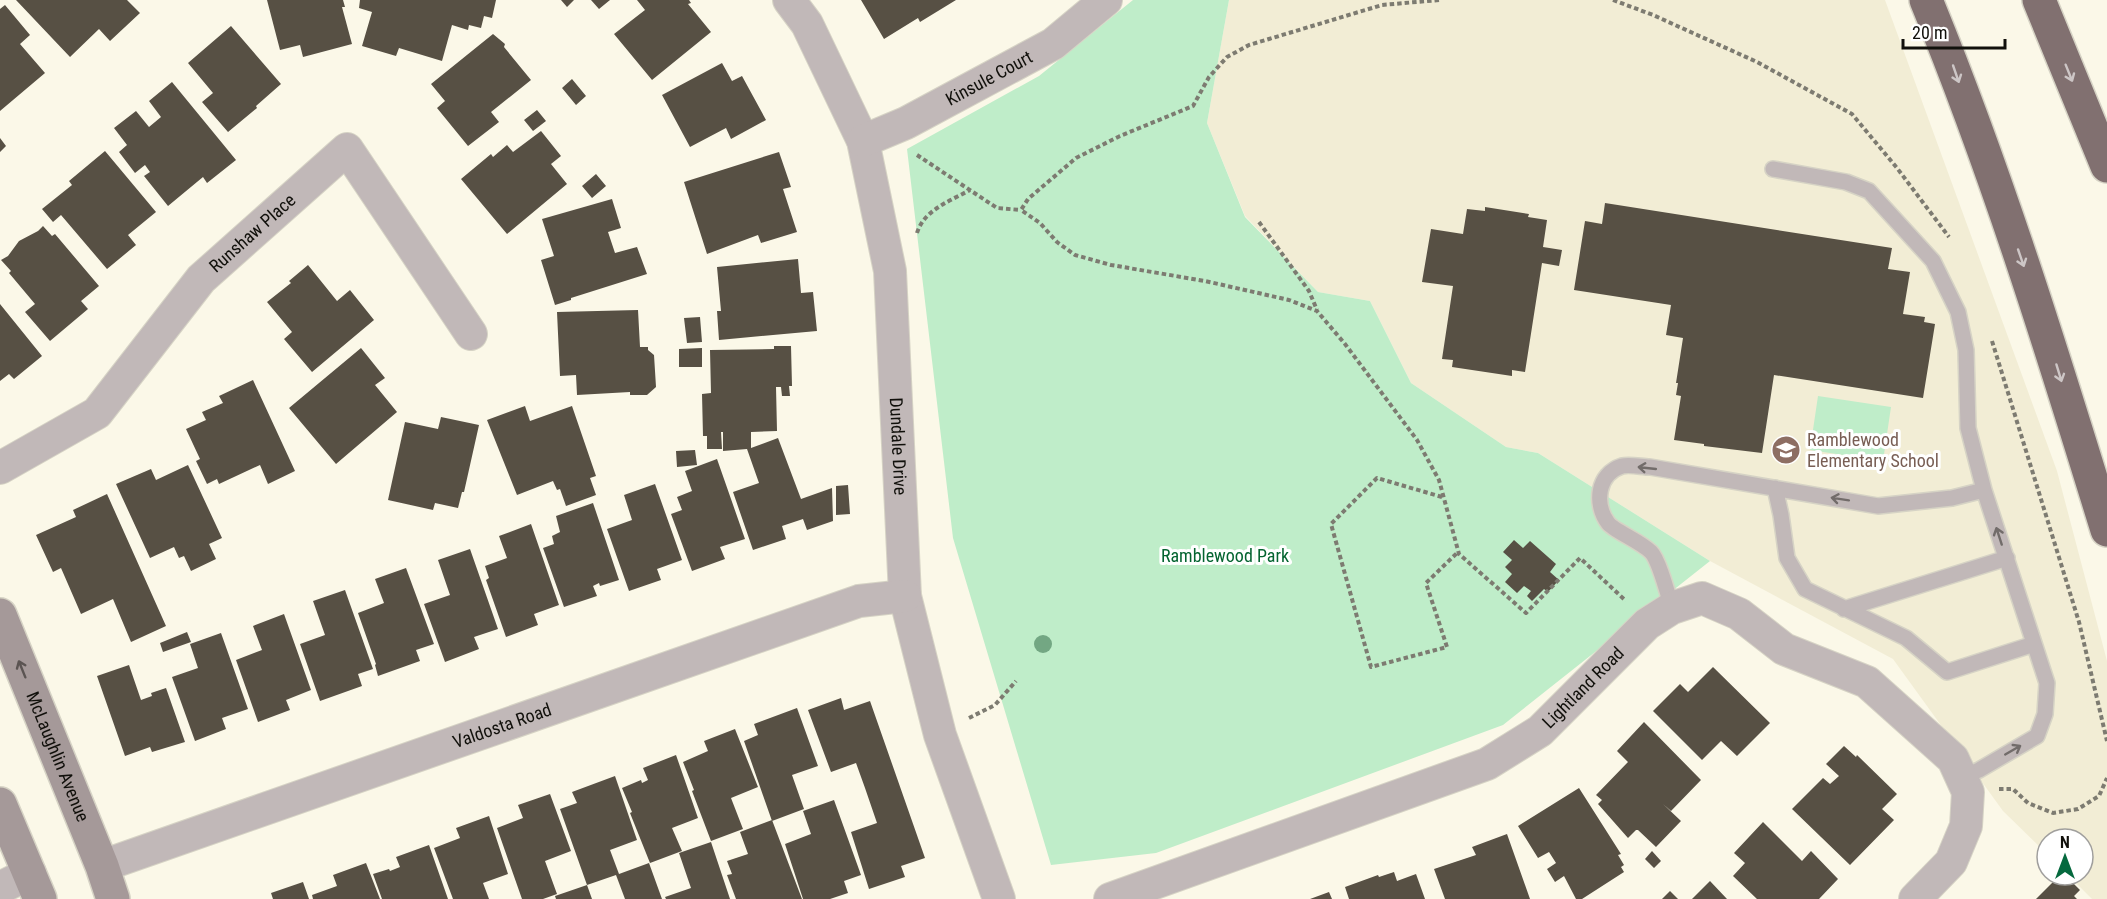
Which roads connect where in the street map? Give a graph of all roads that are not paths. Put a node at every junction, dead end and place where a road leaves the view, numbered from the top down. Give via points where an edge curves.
1 (789, 0) edge
2 (1106, 0) edge
3 (1926, 0) edge
4 (2039, 0) edge
5 (863, 141) junction
6 (2107, 166) edge
7 (1773, 169) dead end
8 (471, 334) dead end
9 (0, 468) edge
10 (1775, 488) junction
11 (1984, 490) junction
12 (2107, 530) edge
13 (2007, 558) junction
14 (905, 596) junction
15 (1672, 608) junction
16 (1844, 609) junction
17 (0, 615) edge
18 (2034, 644) junction
19 (1961, 777) junction
20 (0, 804) edge
21 (102, 866) junction
22 (35, 886) edge
23 (0, 888) edge
24 (113, 899) edge
25 (999, 899) edge
26 (1110, 899) edge
27 (1915, 899) edge

1 - 5 street, Dundale Drive via 807,24
2 - 5 street, Kinsule Court via 1053,44 906,123
3 -> 12 highway via 1953,64 2042,317
4 -> 6 highway
5 - 14 street, Dundale Drive via 890,271
7 - 11 lane via 1846,182 1869,191 1933,261 1958,312 1966,350 1968,428
8 - 9 street, Runshaw Place via 347,149 201,279 97,413
11 -> 10 lane via 1952,498 1878,506
10 -> 15 lane via 1650,467 1623,466 1606,475 1600,490 1600,508 1609,525 1652,553
10 - 16 lane via 1787,558 1796,574 1805,589
13 -> 11 lane
13 - 16 lane
13 - 18 lane
14 - 21 street, Valdosta Road via 859,601
14 - 25 street, Dundale Drive via 940,735
15 - 19 street, Lightland Road via 1702,598 1739,614 1784,650 1867,682 1953,759
15 - 26 street, Lightland Road via 1647,624 1540,731 1488,764
16 - 18 lane via 1906,638 1947,672
21 -> 17 main road, McLaughlin Avenue
19 -> 18 lane via 2037,736 2045,714 2047,683
19 - 27 street, Lightland Road via 1968,792 1966,826 1951,862
20 - 22 main road
21 - 24 main road, McLaughlin Avenue
22 - 23 street

